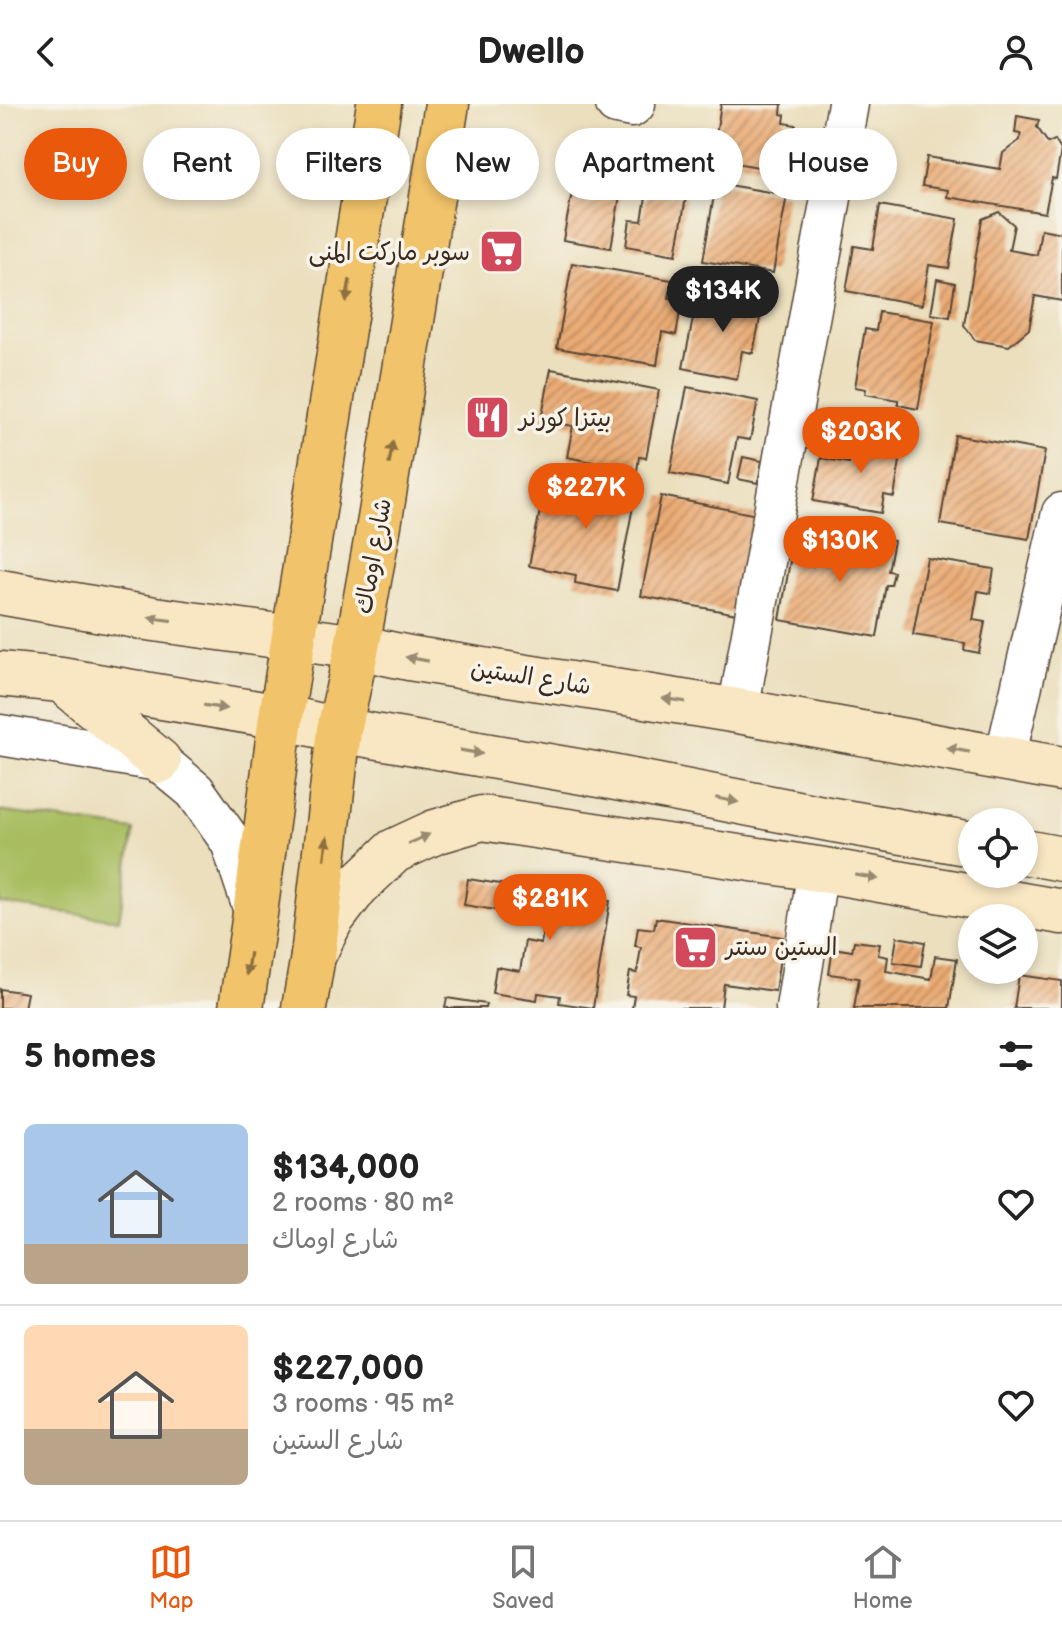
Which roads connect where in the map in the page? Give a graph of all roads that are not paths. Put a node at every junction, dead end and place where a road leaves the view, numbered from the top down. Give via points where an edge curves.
1 (379, 104) edge
2 (447, 104) edge
3 (616, 104) edge
4 (635, 104) edge
5 (848, 104) edge
6 (313, 509) junction
7 (1062, 513) edge
8 (380, 519) junction
9 (0, 592) edge
10 (293, 637) junction
11 (357, 647) junction
12 (0, 674) edge
13 (61, 680) junction
14 (738, 711) junction
15 (281, 717) junction
16 (339, 730) junction
17 (0, 735) edge
18 (1005, 758) junction
19 (159, 761) junction
20 (1062, 769) edge
21 (606, 776) junction
22 (482, 818) junction
23 (958, 842) edge
24 (1038, 855) edge
25 (1062, 859) edge
26 (818, 869) junction
27 (1062, 912) edge
28 (255, 914) junction
29 (313, 956) junction
30 (241, 1008) edge
31 (304, 1008) edge
32 (796, 1008) edge

1 -> 6 main road
8 -> 2 main road, شارع اوماك
3 - 4 street
5 - 14 street
6 - 8 main road
6 - 10 main road
7 - 18 street
8 - 11 main road, شارع اوماك
10 -> 9 main road, شارع الستين
10 - 11 main road, شارع الستين
10 - 15 main road
14 -> 11 main road, شارع الستين
11 - 16 main road, شارع اوماك
12 - 13 main road
13 -> 15 main road
13 - 19 main road
18 -> 14 main road, شارع الستين
15 - 16 main road
15 - 28 main road
16 -> 21 main road
29 -> 16 main road, شارع اوماك
17 - 19 street
18 - 20 main road, شارع الستين
19 - 28 street via 195,791 231,842
21 - 22 main road via 548,789
21 -> 23 main road
22 - 26 main road
29 -> 22 main road via 357,886 394,851
24 - 25 main road
26 -> 27 main road
26 - 32 street
28 -> 30 main road
29 - 31 main road, شارع اوماك

